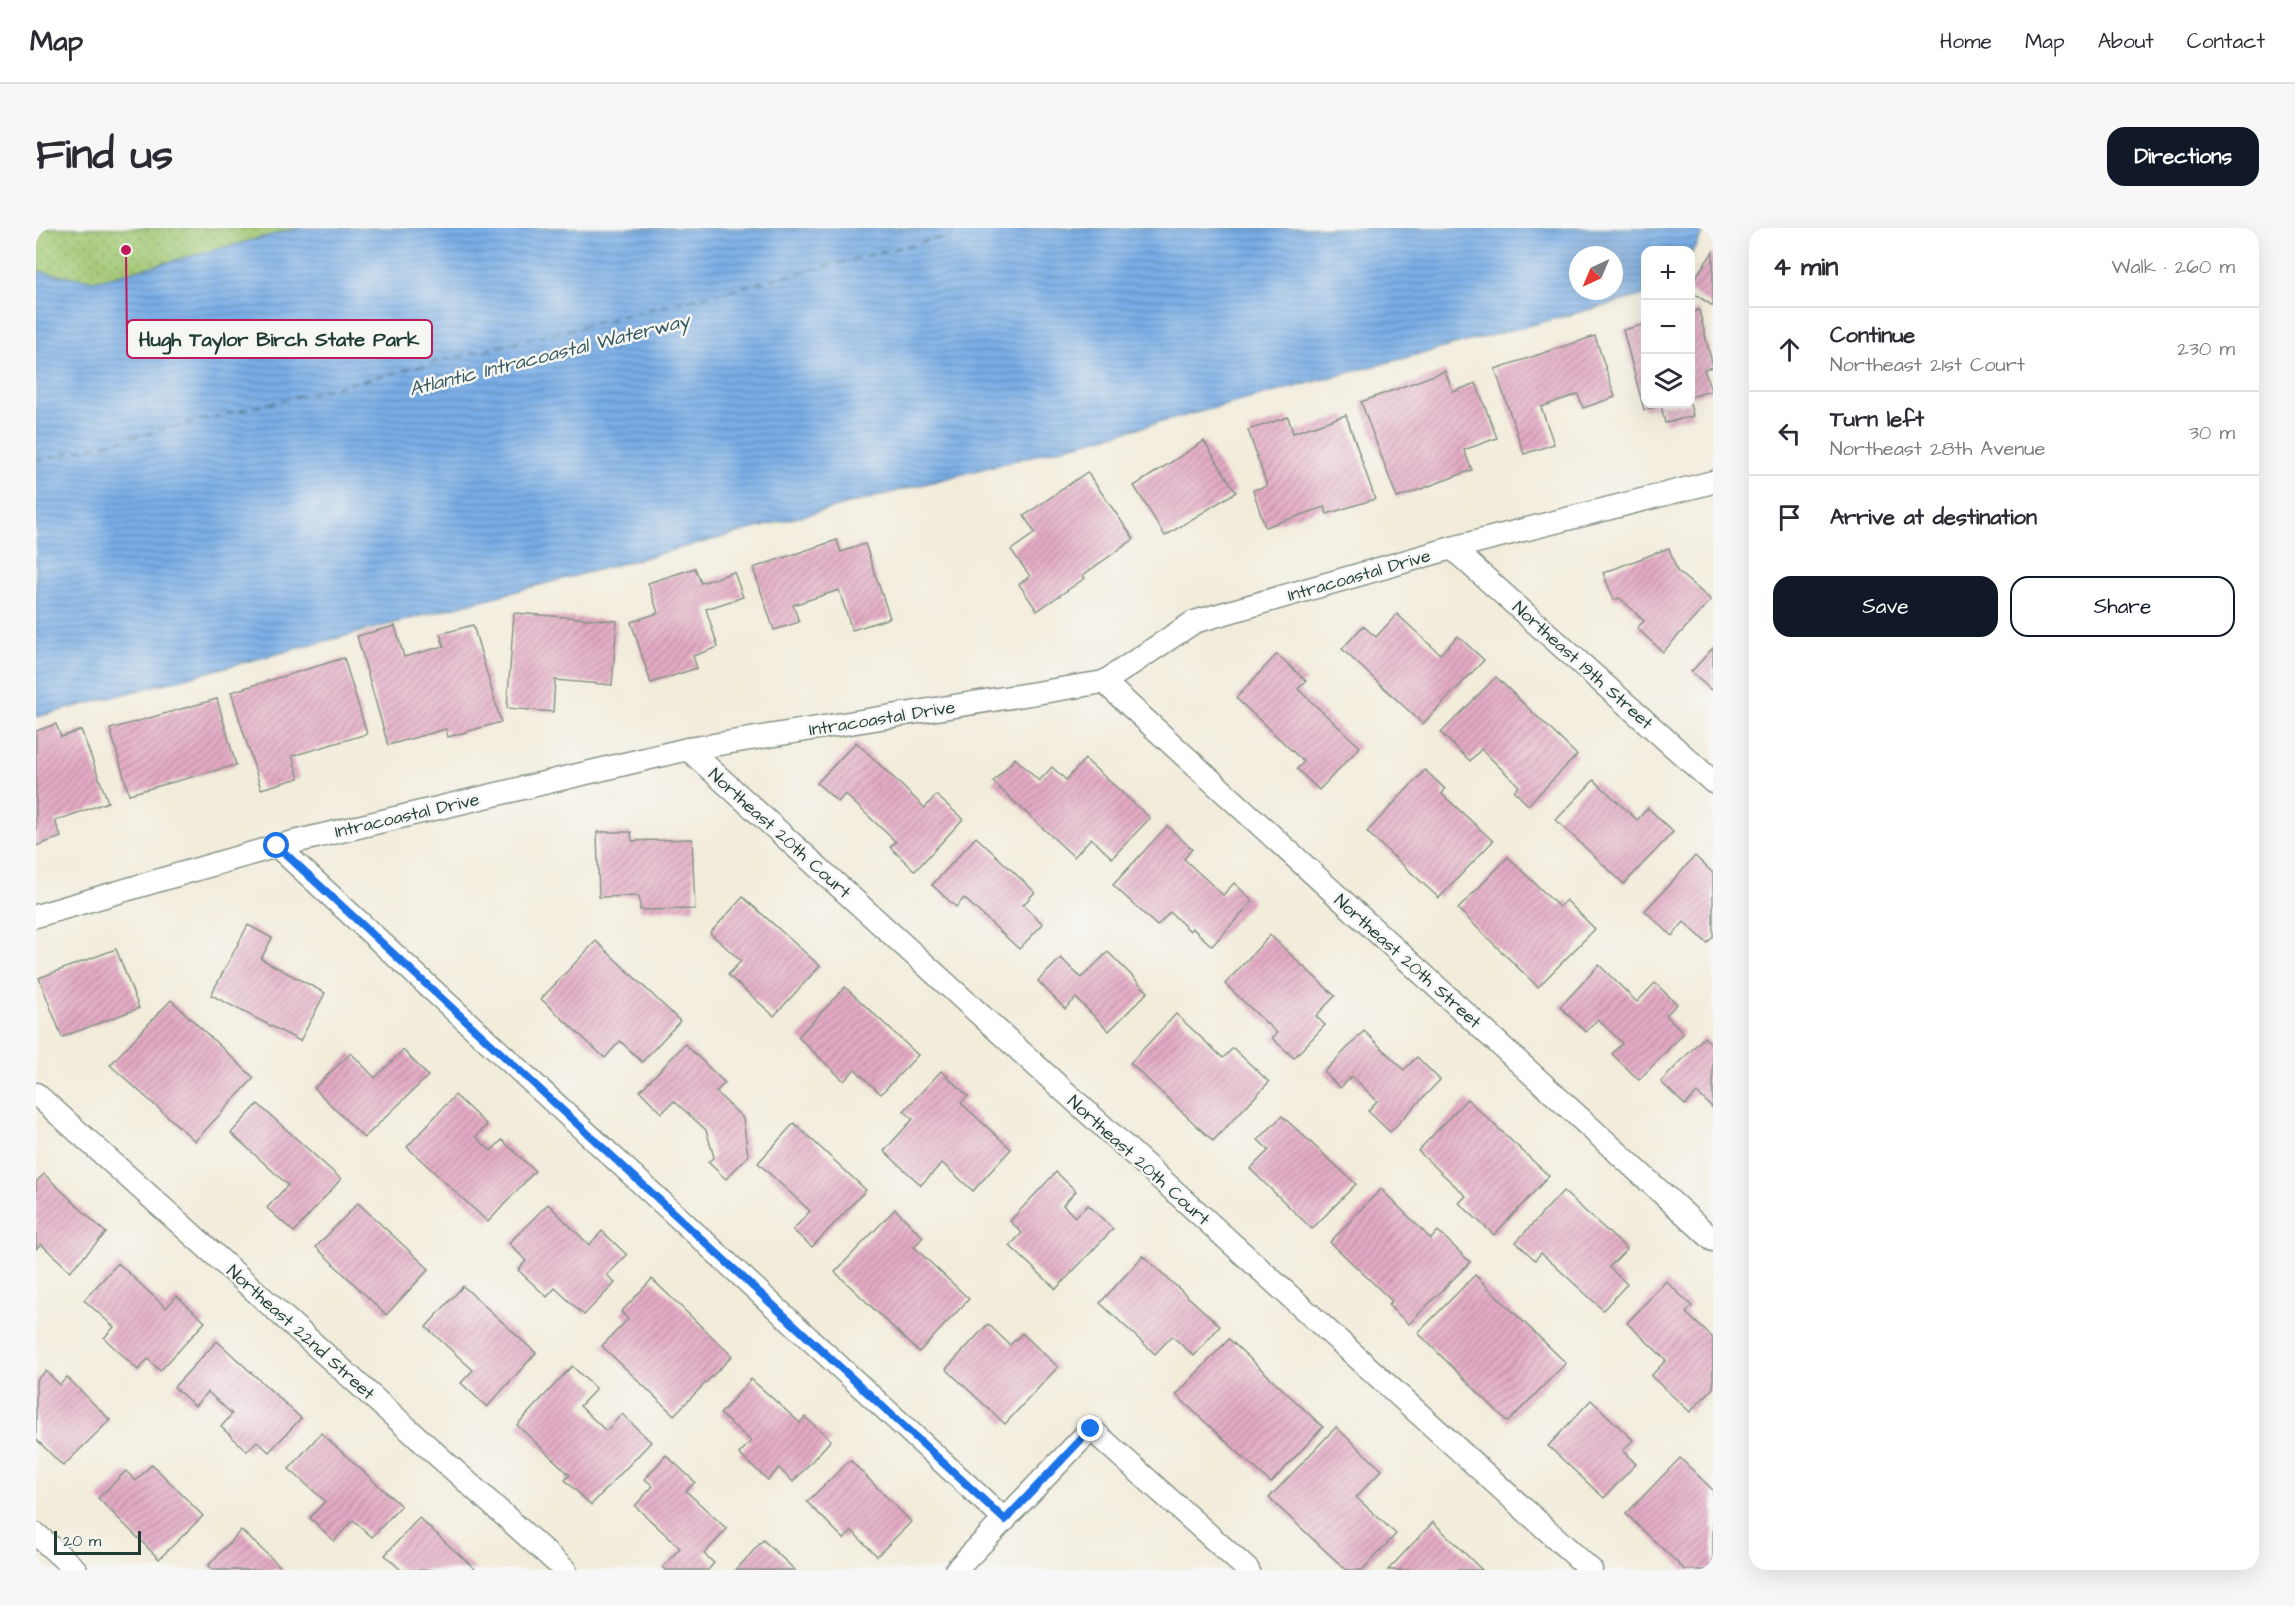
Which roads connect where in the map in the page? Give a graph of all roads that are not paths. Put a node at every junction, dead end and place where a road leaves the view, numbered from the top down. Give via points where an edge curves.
1 (1713, 482) edge
2 (1452, 548) junction
3 (1104, 682) junction
4 (688, 749) junction
5 (1713, 783) edge
6 (277, 846) junction
7 (36, 916) edge
8 (36, 1094) edge
9 (1713, 1240) edge
10 (1005, 1520) junction
11 (36, 1534) edge
12 (76, 1570) edge
13 (565, 1570) edge
14 (956, 1570) edge
15 (1248, 1570) edge
16 (1591, 1570) edge

1 - 2 street, Intracoastal Drive
2 - 3 street, Intracoastal Drive via 1194,622
2 - 5 street, Northeast 19th Street
3 - 4 street, Intracoastal Drive
3 - 9 street, Northeast 20th Street
4 - 6 street, Intracoastal Drive
4 - 16 street, Northeast 20th Court
6 - 7 street, Intracoastal Drive
6 - 10 street
8 - 13 street, Northeast 22nd Street
10 - 14 street
10 - 15 street via 1091,1429
11 - 12 street

